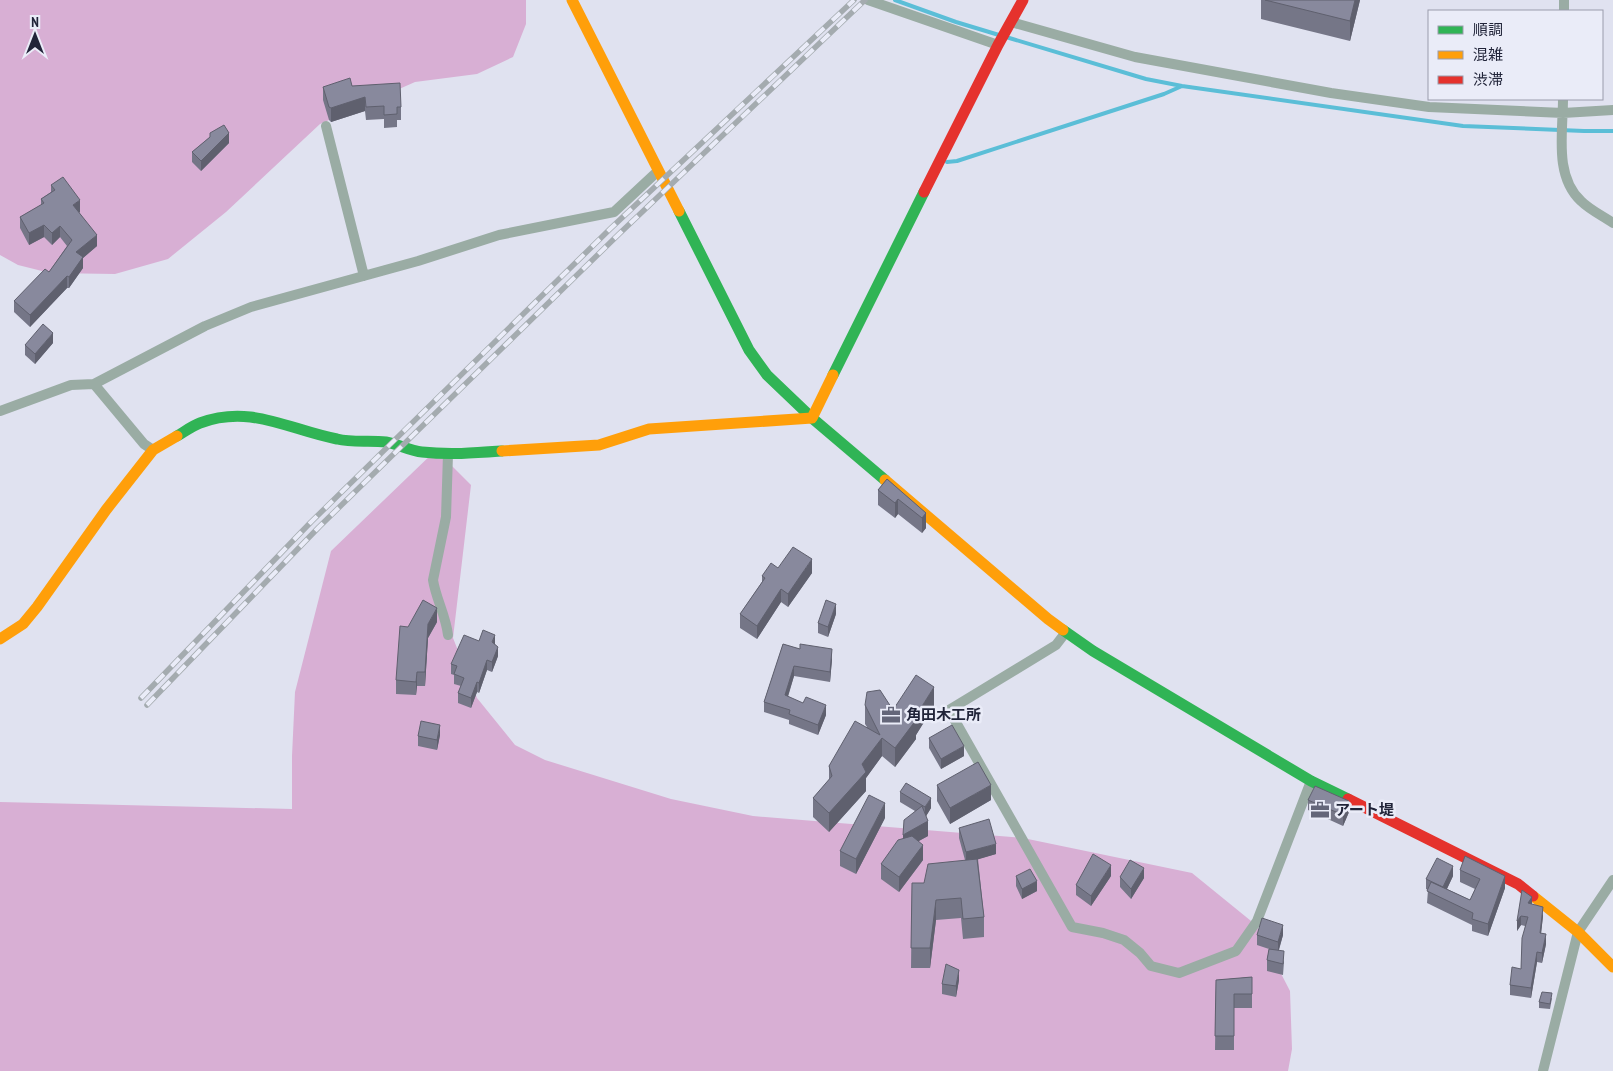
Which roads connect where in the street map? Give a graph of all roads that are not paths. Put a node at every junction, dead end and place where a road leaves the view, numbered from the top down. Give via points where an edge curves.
1 (572, 0) edge
2 (868, 0) edge
3 (1023, 0) edge
4 (1004, 34) junction
5 (1563, 100) edge
6 (1613, 110) edge
7 (1563, 116) junction
8 (326, 126) dead end
9 (658, 170) junction
10 (1613, 223) edge
11 (364, 276) junction
12 (94, 384) junction
13 (0, 410) edge
14 (812, 418) junction
15 (154, 450) junction
16 (448, 454) junction
17 (1066, 632) junction
18 (448, 635) dead end
19 (0, 639) edge
20 (1311, 781) junction
21 (1613, 880) edge
22 (1578, 932) junction
23 (1613, 967) edge
24 (1544, 1071) edge

1 - 9 street
2 - 4 street
3 - 4 street
4 - 7 street via 1331,93 1429,107
4 - 14 street
5 - 7 street
6 - 7 street
7 - 10 street via 1565,176 1570,188 1582,202
8 - 11 street
9 - 11 street via 614,212 498,235
9 - 14 street via 749,350 767,375
11 - 12 street via 251,306 205,326
12 - 13 street via 71,385
12 - 15 street via 144,444
14 - 16 street via 649,429 599,445
14 - 17 street
15 - 16 street via 199,423 221,417 248,416 339,440 387,442 420,452
15 - 19 street via 106,510 24,624
16 - 18 street via 446,517 433,580
17 - 20 street
17 - 20 street via 1056,645 949,710 1072,927 1103,932 1124,940 1151,966 1179,973 1236,951 1257,921
20 - 22 street via 1518,884
21 - 22 street
22 - 23 street
22 - 24 street

